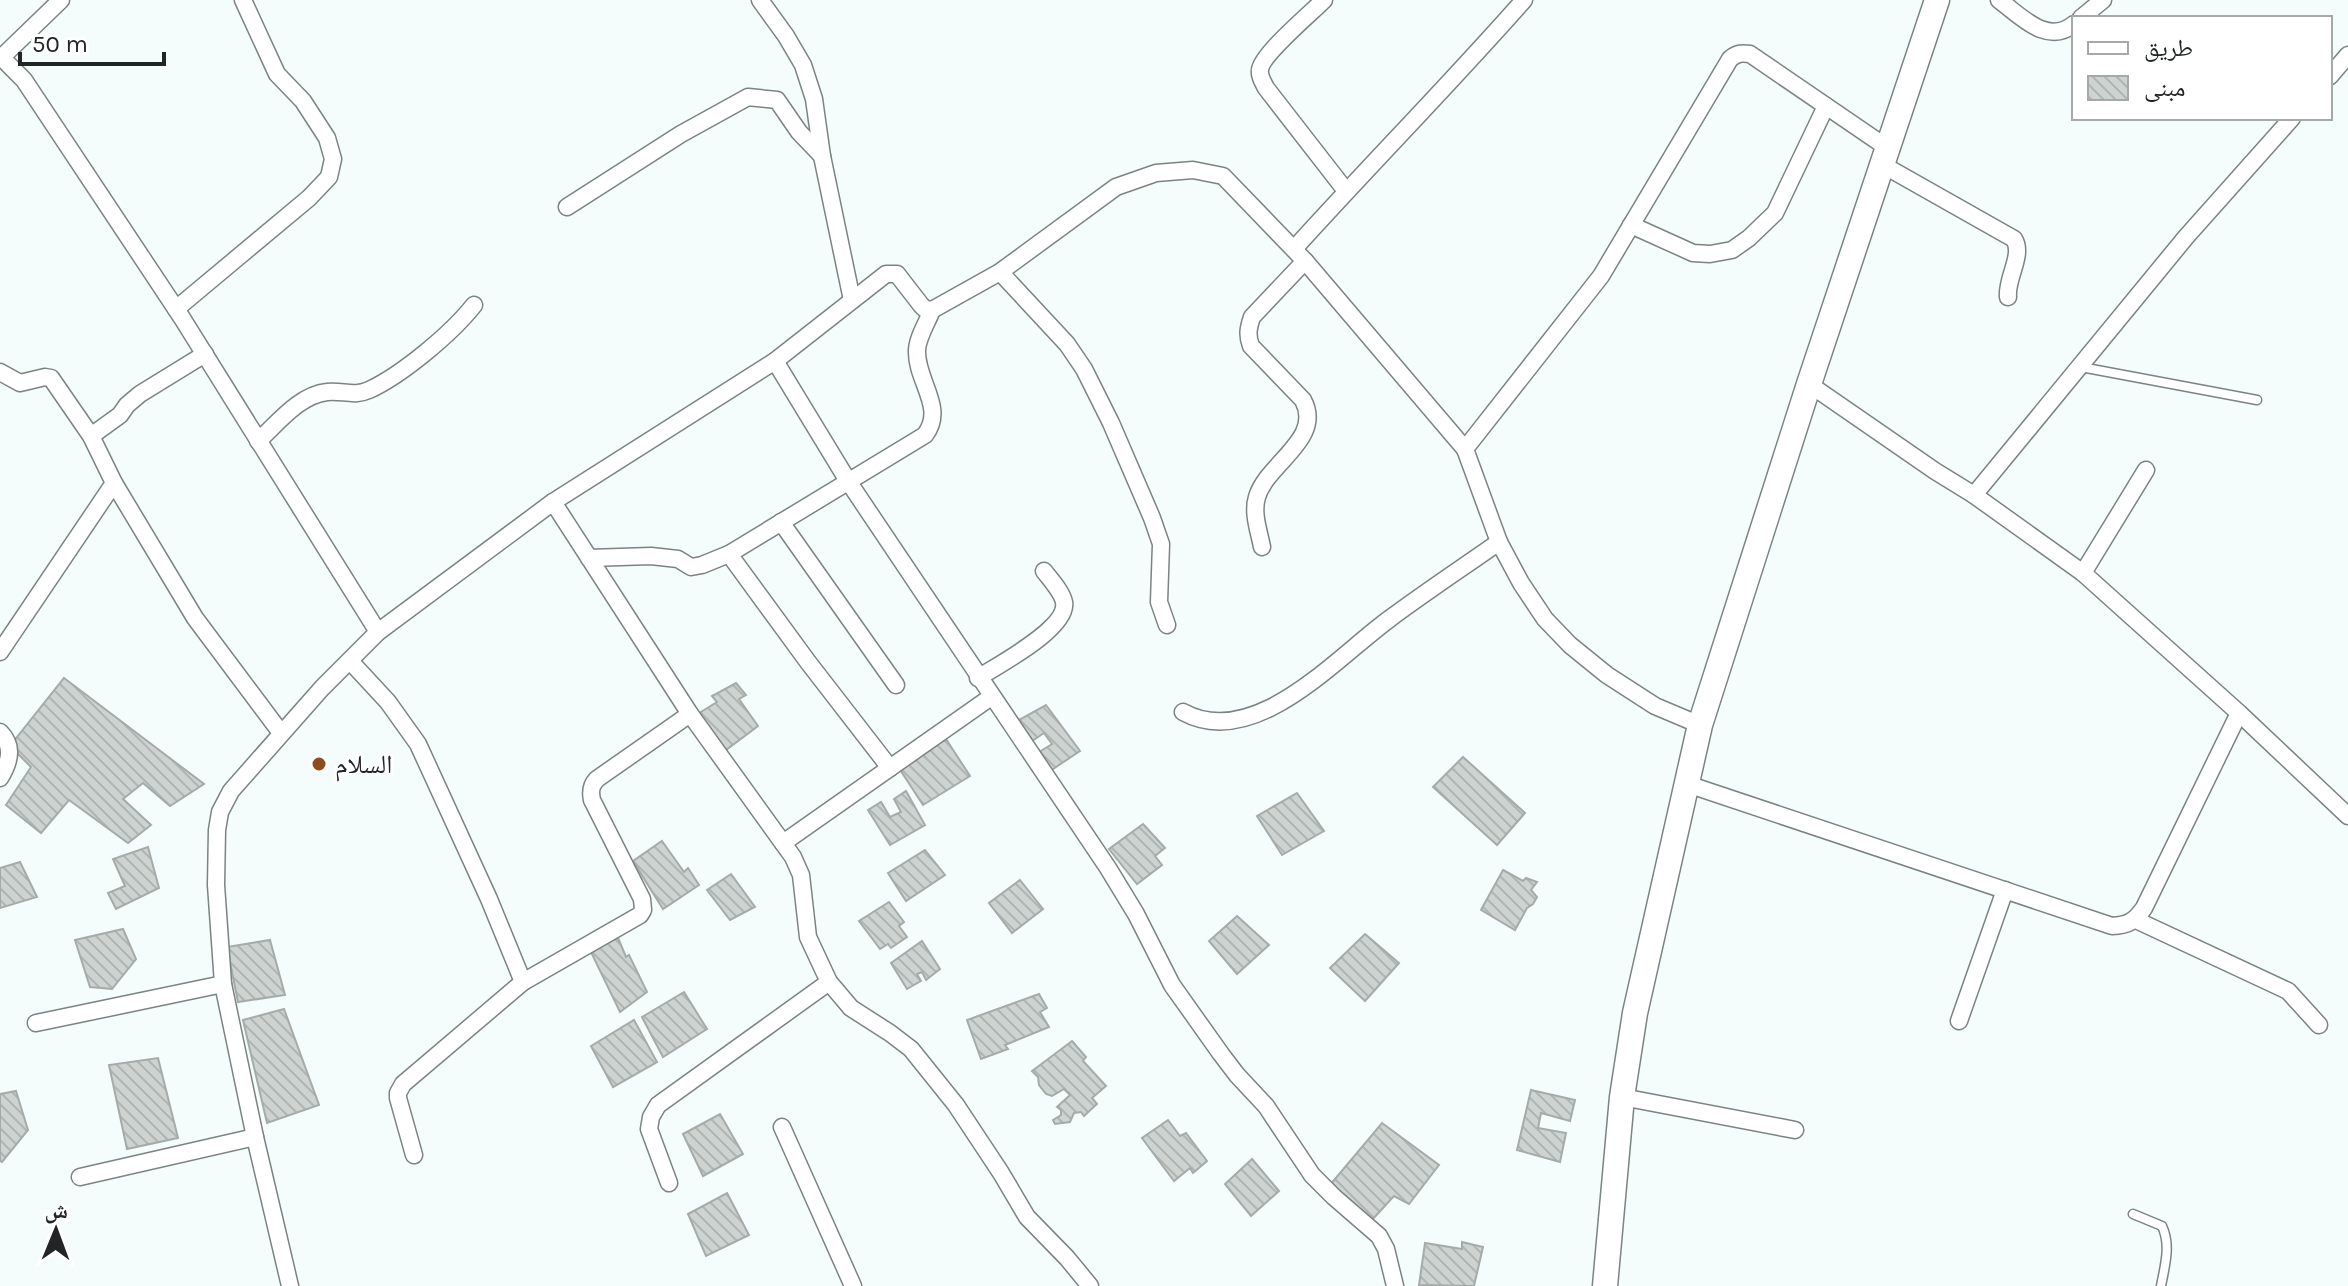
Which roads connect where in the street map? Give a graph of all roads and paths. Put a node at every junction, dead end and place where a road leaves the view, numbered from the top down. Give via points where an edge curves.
1 (61, 0) edge
2 (243, 0) edge
3 (760, 0) edge
4 (1324, 0) edge
5 (1524, 0) edge
6 (1937, 0) edge
7 (1999, 0) edge
8 (2103, 0) edge
9 (2083, 16) edge
10 (2072, 26) edge
11 (2348, 55) edge
12 (1, 57) edge
13 (2332, 74) edge
14 (1826, 106) junction
15 (2290, 120) edge
16 (822, 156) junction
17 (1886, 157) junction
18 (1346, 191) junction
19 (567, 207) dead end
20 (1631, 225) junction
21 (1299, 255) junction
22 (1000, 272) junction
23 (2008, 297) dead end
24 (852, 300) junction
25 (474, 305) dead end
26 (176, 309) junction
27 (932, 310) junction
28 (205, 354) junction
29 (775, 361) junction
30 (2079, 367) junction
31 (0, 372) edge
32 (1809, 384) junction
33 (2257, 400) dead end
34 (91, 436) junction
35 (258, 441) junction
36 (1465, 449) junction
37 (2146, 470) dead end
38 (848, 481) junction
39 (114, 483) junction
40 (1974, 495) junction
41 (553, 502) junction
42 (781, 522) junction
43 (1499, 542) junction
44 (1262, 547) dead end
45 (729, 554) junction
46 (589, 558) junction
47 (1044, 571) dead end
48 (2083, 573) junction
49 (1167, 625) dead end
50 (378, 632) junction
51 (0, 652) edge
52 (350, 661) junction
53 (978, 678) junction
54 (896, 685) dead end
55 (991, 697) junction
56 (1183, 712) dead end
57 (2239, 713) junction
58 (690, 714) junction
59 (1700, 725) junction
60 (0, 732) edge
61 (281, 733) junction
62 (890, 768) junction
63 (0, 778) edge
64 (1687, 784) junction
65 (2348, 816) edge
66 (783, 843) junction
67 (2005, 890) junction
68 (2136, 920) junction
69 (523, 982) junction
70 (829, 982) junction
71 (223, 984) junction
72 (1959, 1021) dead end
73 (36, 1023) dead end
74 (2319, 1025) dead end
75 (1622, 1097) junction
76 (782, 1127) dead end
77 (1795, 1130) dead end
78 (255, 1137) junction
79 (414, 1155) dead end
80 (80, 1177) dead end
81 (669, 1183) dead end
82 (2133, 1214) dead end
83 (290, 1286) edge
84 (853, 1286) edge
85 (1090, 1286) edge
86 (1395, 1286) edge
87 (1605, 1286) edge
88 (2161, 1286) edge

1 - 12 street
2 - 26 street via 277,74 318,121 333,159 329,177 309,198
3 - 16 street via 803,65
4 - 18 street via 1263,61 1260,71 1266,88
5 - 18 street
6 - 17 street
7 - 10 street via 2044,30 2056,33
8 - 9 street
11 - 13 street
12 - 26 street via 24,80
14 - 17 street
14 - 20 street via 1775,213 1732,250 1693,253
14 - 20 street via 1750,54 1735,55
15 - 30 street
16 - 19 street via 777,100 748,97
16 - 24 street
17 - 23 street via 2014,239 2018,250
17 - 32 street
18 - 21 street
20 - 36 street via 1601,276
21 - 22 street via 1223,176 1193,170 1156,173 1116,187
21 - 36 street
21 - 44 street via 1248,328 1251,346 1303,400 1309,416 1301,440 1261,486 1256,519
22 - 27 street
22 - 49 street via 1067,344 1111,423 1161,544 1159,602
24 - 27 street via 892,273 925,309
24 - 29 street
25 - 35 street via 448,333 369,391 328,391 309,397
26 - 28 street
27 - 38 street via 917,351 934,415 931,427
28 - 34 street via 140,394
28 - 35 street
29 - 38 street
29 - 41 street
30 - 33 lane
30 - 40 street
31 - 34 street via 20,383 51,378
32 - 40 street
32 - 59 street
34 - 39 street
35 - 50 street
36 - 43 street
37 - 48 street
38 - 42 street
38 - 53 street
39 - 51 street
39 - 61 street via 195,618
40 - 48 street
41 - 46 street
41 - 50 street
42 - 45 street
42 - 54 street
43 - 56 street via 1280,703 1216,723
43 - 59 street via 1545,619 1570,645 1655,706
45 - 46 street via 691,567 678,559 651,556
45 - 62 street
46 - 58 street
47 - 53 street via 1064,599 1063,614 1039,638
48 - 57 street
50 - 52 street
52 - 61 street
52 - 69 street via 418,744
53 - 55 street
55 - 62 street
55 - 86 street via 1108,868 1172,985 1221,1054 1266,1106 1312,1175 1379,1236
57 - 65 street
57 - 68 street
58 - 66 street
58 - 69 street via 592,783 592,800 642,899 640,915
59 - 64 street
60 - 63 street via 10,746
61 - 71 street via 231,791 220,812 216,885
62 - 66 street
64 - 67 street
64 - 75 street via 1635,1013
66 - 70 street via 801,875 808,937
67 - 68 street via 2112,926
67 - 72 street
68 - 74 street via 2288,991
69 - 79 street via 400,1088 398,1098
70 - 81 street via 658,1105 649,1129
70 - 85 street via 851,1008 911,1049 956,1105 1027,1217
71 - 73 street
71 - 78 street
75 - 77 street
75 - 87 street
76 - 84 street
78 - 80 street
78 - 83 street
82 - 88 lane via 2162,1226 2166,1233

